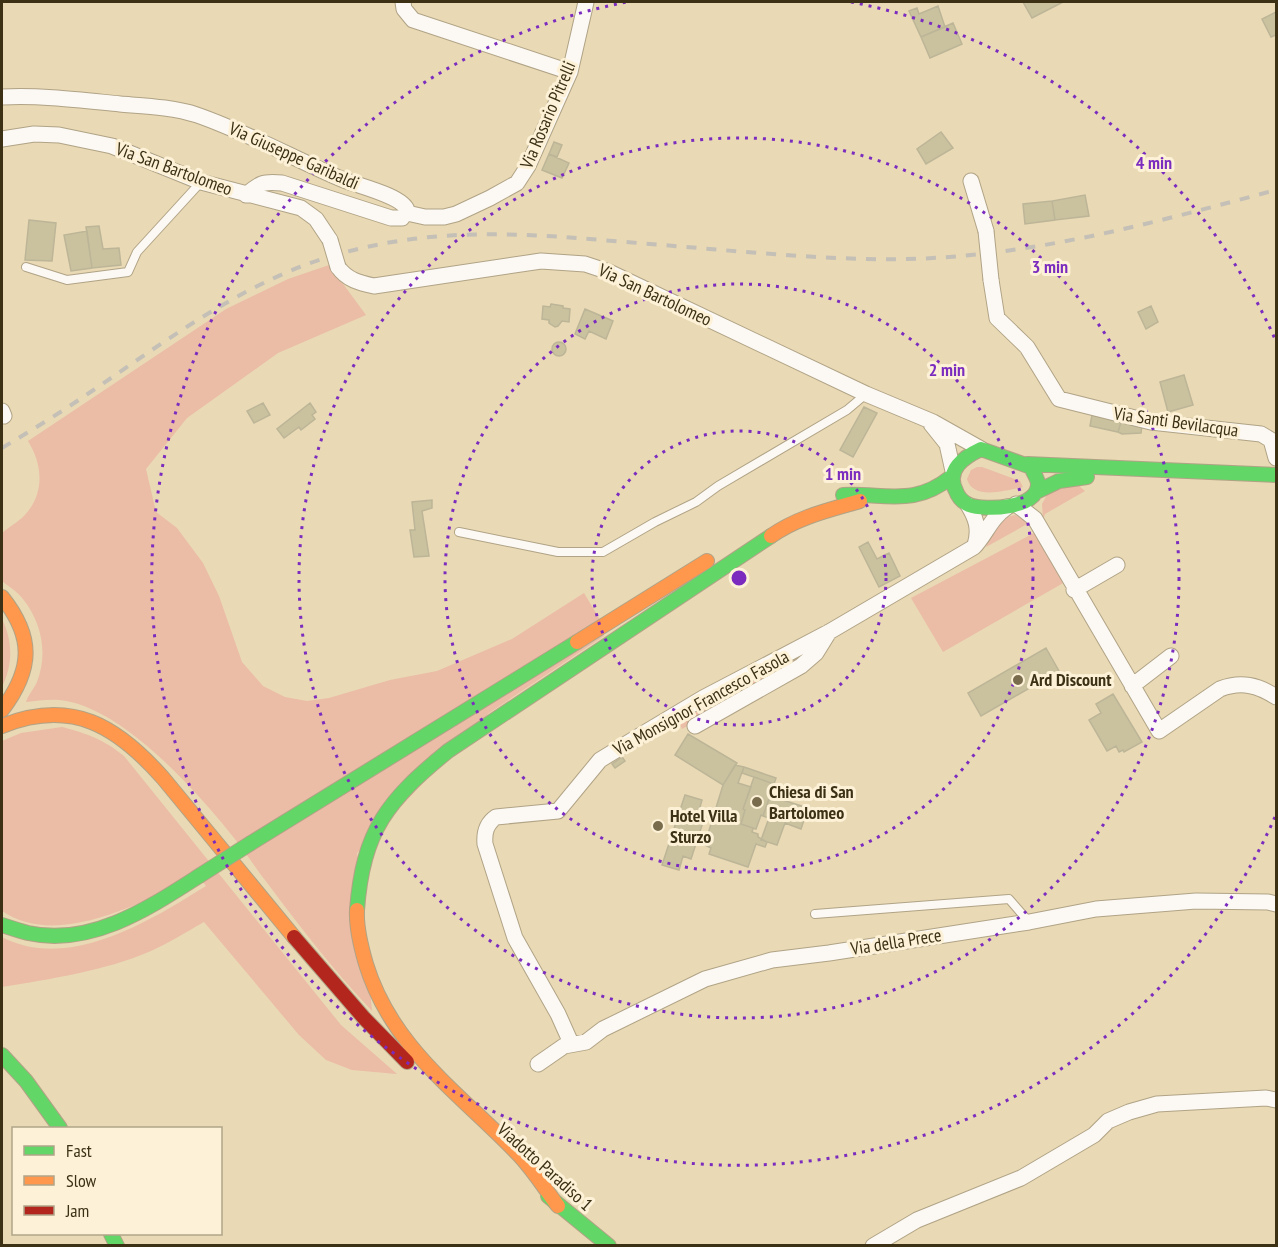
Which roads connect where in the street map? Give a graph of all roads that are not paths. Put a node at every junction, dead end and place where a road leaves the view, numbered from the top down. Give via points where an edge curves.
1 (403, 2) edge
2 (586, 2) edge
3 (570, 72) junction
4 (2, 97) edge
5 (2, 139) edge
6 (201, 182) junction
7 (971, 182) dead end
8 (246, 195) junction
9 (407, 213) junction
10 (26, 267) dead end
11 (866, 394) junction
12 (924, 419) junction
13 (981, 449) junction
14 (1276, 458) edge
15 (1027, 464) junction
16 (1193, 472) junction
17 (952, 474) junction
18 (1276, 474) edge
19 (1035, 494) junction
20 (860, 501) junction
21 (820, 502) junction
22 (967, 504) junction
23 (1013, 505) junction
24 (459, 532) dead end
25 (1044, 535) junction
26 (735, 543) dead end
27 (974, 548) junction
28 (716, 555) dead end
29 (1117, 565) dead end
30 (1074, 590) junction
31 (2, 597) edge
32 (829, 632) junction
33 (1171, 656) dead end
34 (1132, 686) junction
35 (1276, 697) edge
36 (2, 710) edge
37 (2, 726) edge
38 (695, 726) dead end
39 (1276, 904) edge
40 (815, 914) dead end
41 (1029, 922) junction
42 (2, 925) edge
43 (571, 1043) junction
44 (2, 1055) edge
45 (538, 1064) dead end
46 (1276, 1100) edge
47 (464, 1110) junction
48 (59, 1127) edge
49 (609, 1245) edge
50 (873, 1245) edge

1 - 3 street via 413,20
2 - 3 street, Via Rosario Pitrelli
3 - 9 street, Via Rosario Pitrelli via 517,183 456,214 425,217
4 - 9 street, Via Giuseppe Garibaldi via 33,95 194,114 395,199 405,205
5 - 6 street, Via San Bartolomeo via 34,134 82,139 112,146
6 - 8 street, Via San Bartolomeo
6 - 10 lane via 137,252 128,272 67,280
7 - 14 street, Via Santi Bevilacqua, bridge via 986,231 997,318 1027,347 1059,399 1151,422 1261,434 1271,440
8 - 9 street, Via Giuseppe Garibaldi via 259,183 282,183 391,218 402,218
8 - 11 street, Via San Bartolomeo, bridge via 301,208 316,219 330,240 338,267 352,280 374,286 541,261 585,264
11 - 12 street, Via San Bartolomeo
11 - 24 lane via 847,410 696,502 603,552 558,552
12 - 13 street, Via San Bartolomeo
12 - 17 street via 943,436
13 - 15 main road
13 - 17 main road via 965,457
15 - 16 main road
15 - 19 main road via 1037,477
16 - 18 main road
16 - 19 main road via 1068,478
17 - 21 main road via 937,489 920,496 849,494
17 - 22 main road via 956,492
19 - 23 main road via 1026,502
19 - 25 street
20 - 21 main road
20 - 22 main road via 914,506
20 - 47 main road via 788,525 448,752 405,788 387,810 371,838 358,884 356,922 364,964 390,1017
21 - 26 main road via 775,519
22 - 23 main road
22 - 27 street via 978,528
23 - 25 street via 1035,519
23 - 27 street via 989,524
25 - 30 street
27 - 32 street, Via Monsignor Francesco Fasola
28 - 42 main road, bridge via 151,906 117,923 76,935 37,936
29 - 30 street
30 - 34 street
31 - 36 main road via 19,620 27,650 23,676
32 - 38 street via 816,653 801,666
32 - 43 street, Via Monsignor Francesco Fasola via 703,698 600,760 558,811 496,817 489,823 485,844 515,938
33 - 34 street
34 - 35 street via 1159,731 1228,686 1245,683
37 - 47 main road via 41,715 61,714 94,722 132,747 207,829 342,995
39 - 41 street, Via della Prece via 1196,901 1135,905
40 - 41 lane via 1009,899
41 - 43 street, Via della Prece via 772,960 705,980 603,1029 586,1042
43 - 45 street, Via della Prece
44 - 48 main road
46 - 50 street via 1157,1104 1129,1112 1108,1121 1094,1135 1021,1178 917,1220
47 - 49 main road, Viadotto Paradiso 1 via 529,1166 558,1206

